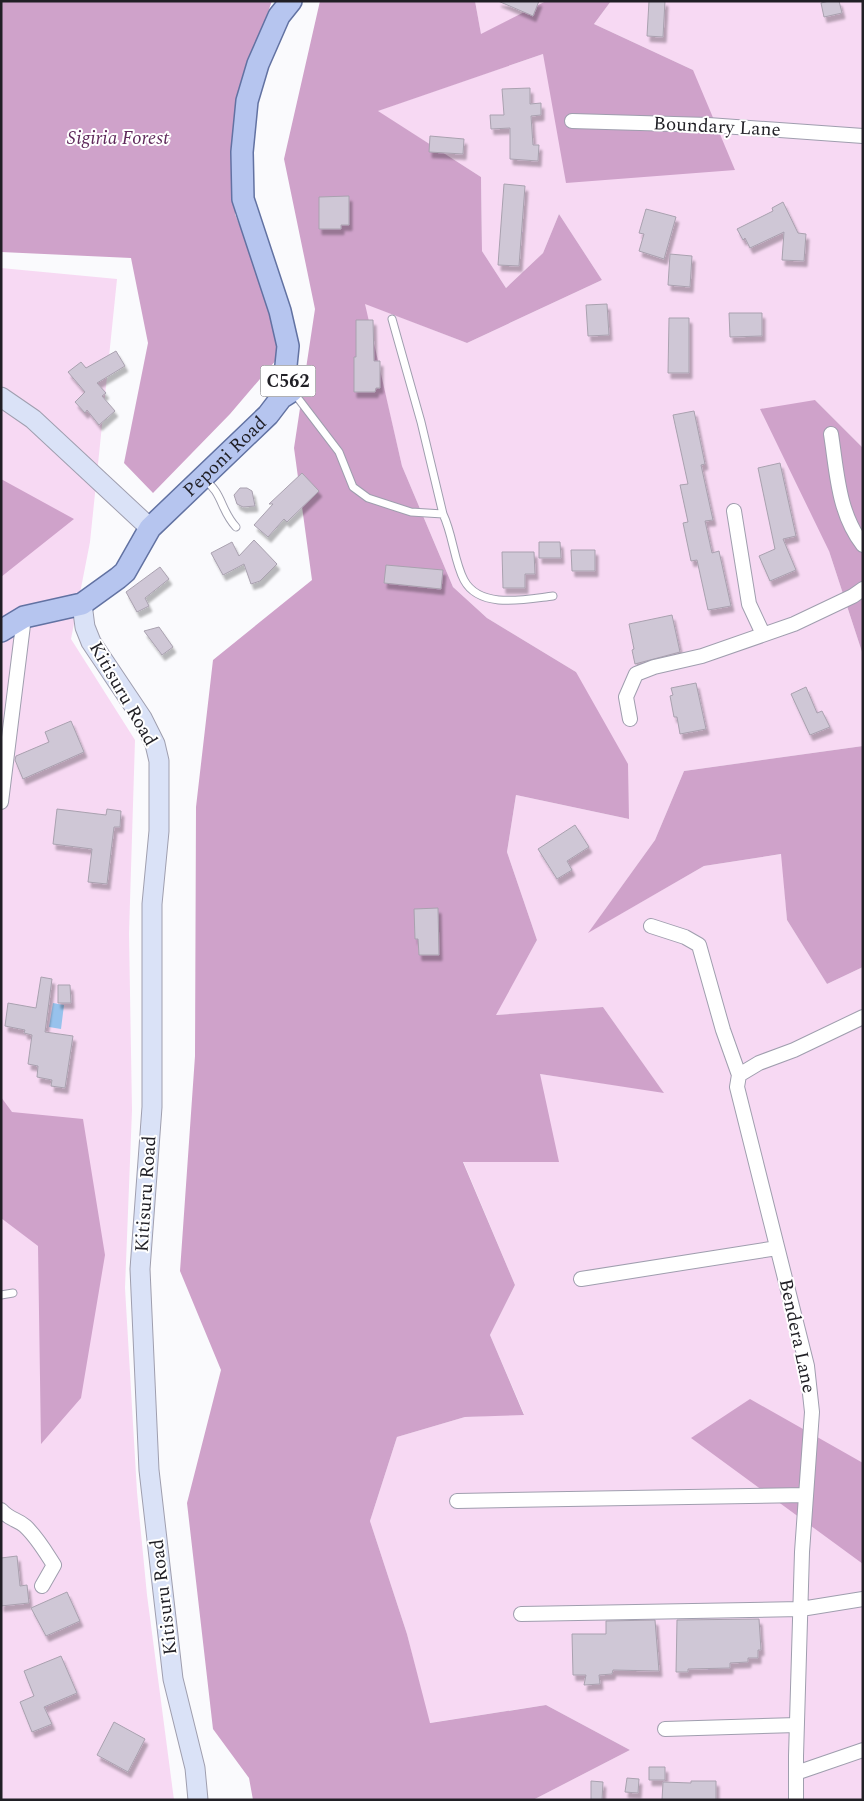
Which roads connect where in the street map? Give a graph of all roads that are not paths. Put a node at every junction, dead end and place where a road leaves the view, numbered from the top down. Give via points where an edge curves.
1 (291, 1) edge
2 (572, 121) dead end
3 (863, 136) edge
4 (392, 319) dead end
5 (292, 391) junction
6 (1, 397) edge
7 (831, 434) dead end
8 (203, 478) junction
9 (734, 511) dead end
10 (443, 514) junction
11 (236, 527) dead end
12 (150, 528) junction
13 (863, 545) edge
14 (863, 589) edge
15 (553, 596) dead end
16 (82, 604) junction
17 (24, 617) junction
18 (1, 631) edge
19 (763, 634) junction
20 (630, 719) dead end
21 (1, 802) edge
22 (651, 926) dead end
23 (863, 1017) edge
24 (739, 1075) junction
25 (777, 1248) junction
26 (581, 1279) dead end
27 (13, 1293) dead end
28 (1, 1294) edge
29 (806, 1495) junction
30 (457, 1500) dead end
31 (1, 1510) edge
32 (42, 1586) dead end
33 (863, 1599) edge
34 (801, 1609) junction
35 (520, 1614) dead end
36 (797, 1725) junction
37 (665, 1729) dead end
38 (863, 1750) edge
39 (796, 1773) junction
40 (198, 1800) edge
41 (796, 1800) edge

1 - 5 main road, C562 via 279,16 258,64 247,101 242,152 243,199 280,311 288,346 285,375
2 - 3 street, Boundary Lane via 708,125
4 - 10 lane
5 - 8 main road, Peponi Road / C562 via 281,398 268,415
5 - 10 lane via 339,452 353,487 368,498 411,512
6 - 12 street via 32,419
7 - 13 street via 843,508
8 - 11 lane via 215,488 228,518
8 - 12 main road, Peponi Road / C562
9 - 19 street via 749,604
10 - 15 lane via 465,581 477,594 497,600
12 - 16 main road, Peponi Road / C562 via 125,572
14 - 19 street via 794,624
16 - 17 main road, Peponi Road / C562
16 - 40 street, Kitisuru Road via 91,642 142,718 159,760 159,831 152,904 152,1107 140,1269 149,1470 173,1679 195,1768
17 - 18 main road, Peponi Road / C562
17 - 21 street
19 - 20 street via 702,656 636,674 626,696
22 - 24 street, Bendera Lane via 686,937 699,945
23 - 24 street via 794,1050 760,1062
24 - 25 street, Bendera Lane via 737,1087
25 - 26 street
25 - 29 street, Bendera Lane via 807,1366 812,1412
27 - 28 lane
29 - 30 street
29 - 34 street, Bendera Lane
31 - 32 street via 8,1518 23,1524 54,1565
33 - 34 street
34 - 35 street
34 - 36 street, Bendera Lane
36 - 37 street
36 - 39 street, Bendera Lane
38 - 39 street
39 - 41 street, Bendera Lane

